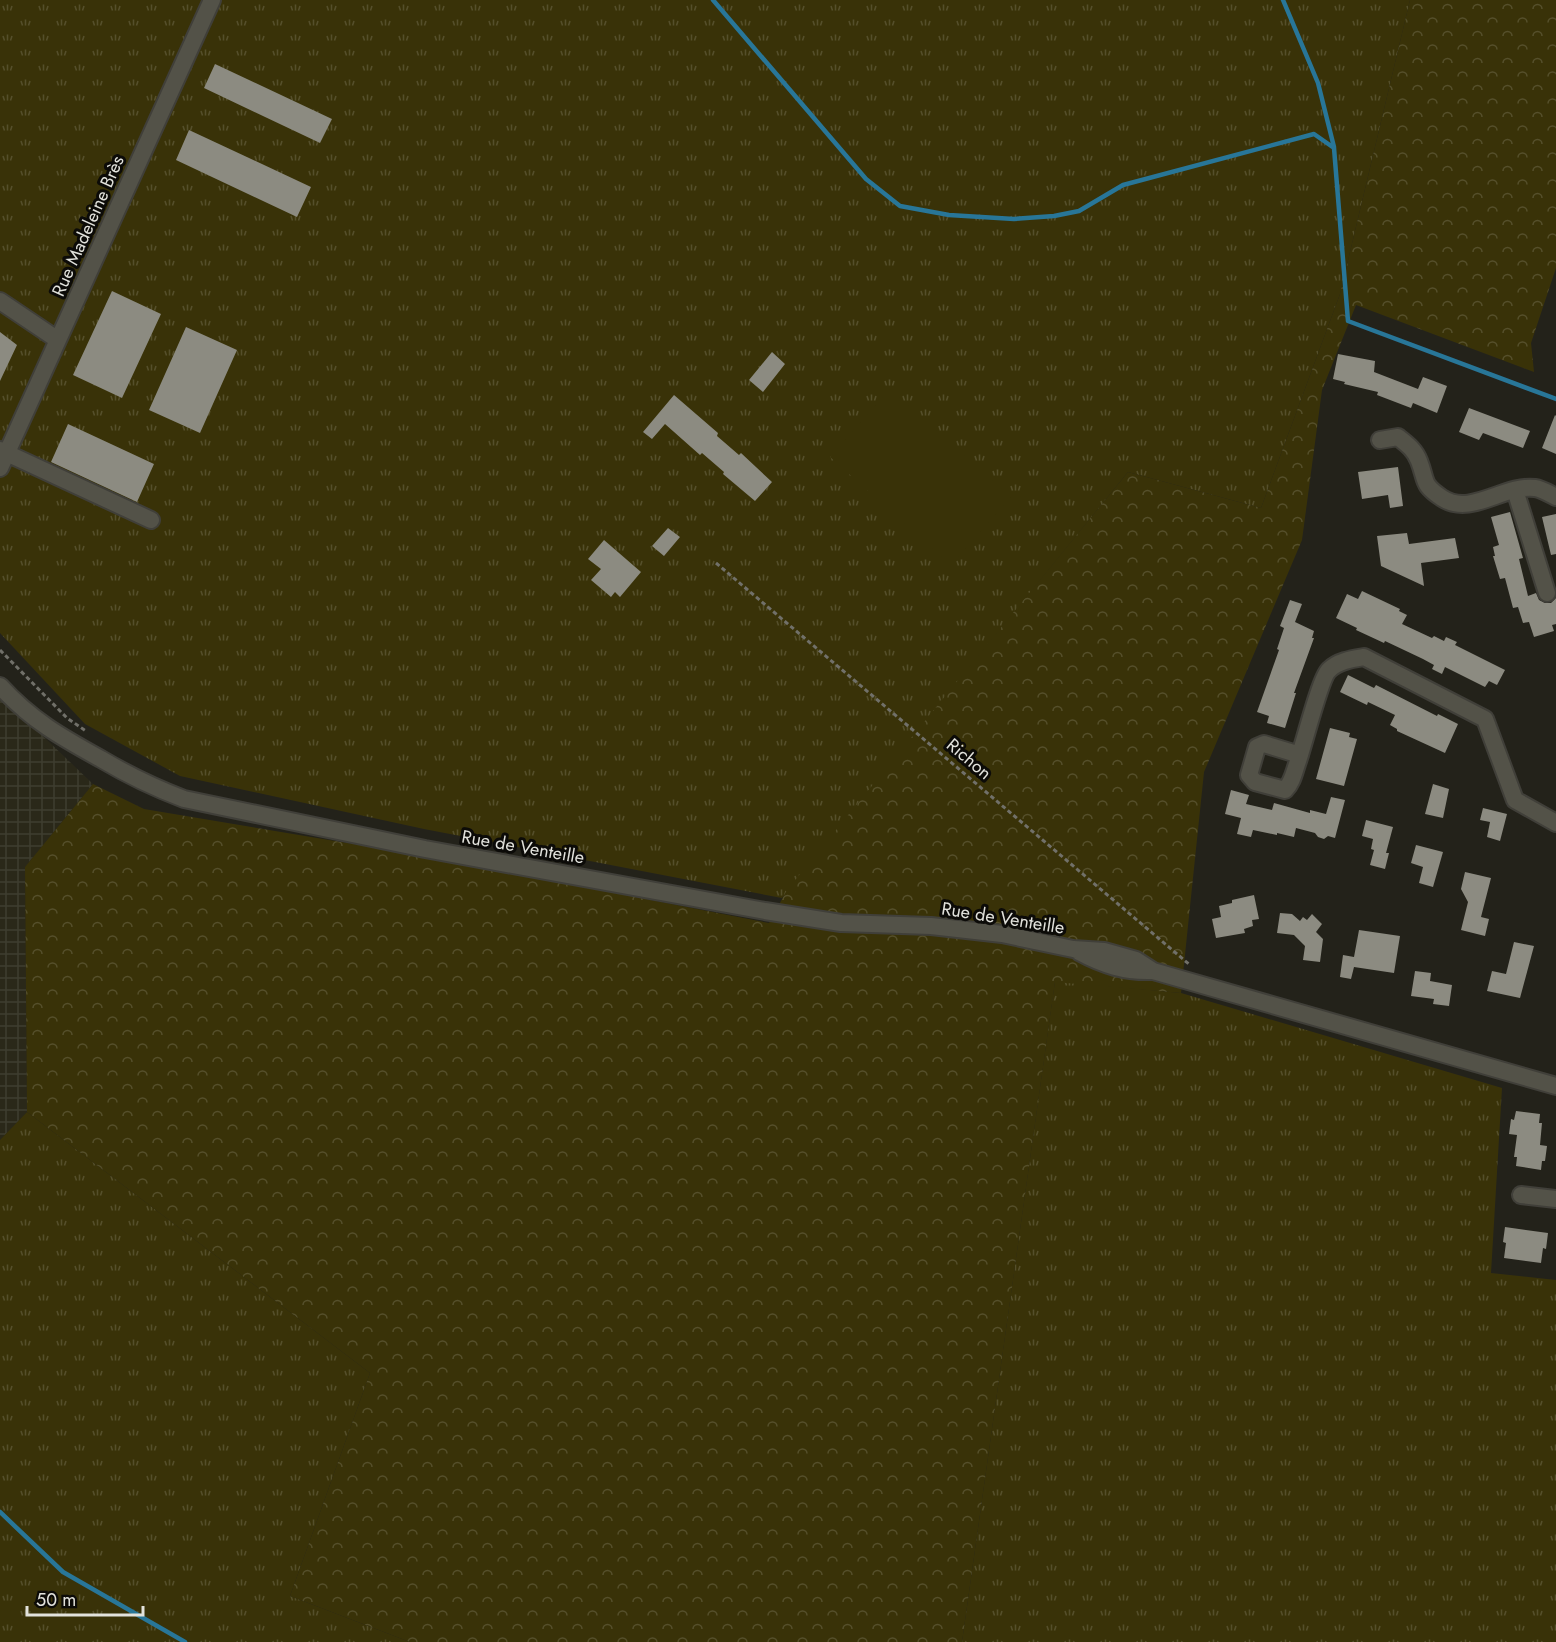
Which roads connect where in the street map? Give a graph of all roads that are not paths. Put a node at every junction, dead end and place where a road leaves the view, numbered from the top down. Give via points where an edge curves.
1 (212, 0) edge
2 (0, 302) edge
3 (57, 340) junction
4 (1380, 440) dead end
5 (2, 457) edge
6 (1515, 490) junction
7 (1556, 497) edge
8 (151, 520) dead end
9 (1547, 593) dead end
10 (0, 686) edge
11 (1300, 755) dead end
12 (1556, 823) edge
13 (1556, 1086) edge
14 (1521, 1195) dead end
15 (1556, 1199) edge

1 - 3 street, Rue Madeleine Brès
2 - 3 street
3 - 5 street, Rue Madeleine Brès
4 - 6 street via 1398,437 1413,449 1425,485 1456,505
5 - 8 street
6 - 7 street via 1535,488
6 - 9 street
10 - 13 street, Rue de Venteille via 54,733 155,789 184,799 425,849 765,911 841,923 931,926 1002,934 1073,949 1108,965 1153,971
11 - 12 street via 1328,671 1345,661 1364,657 1485,719 1515,800
14 - 15 street

